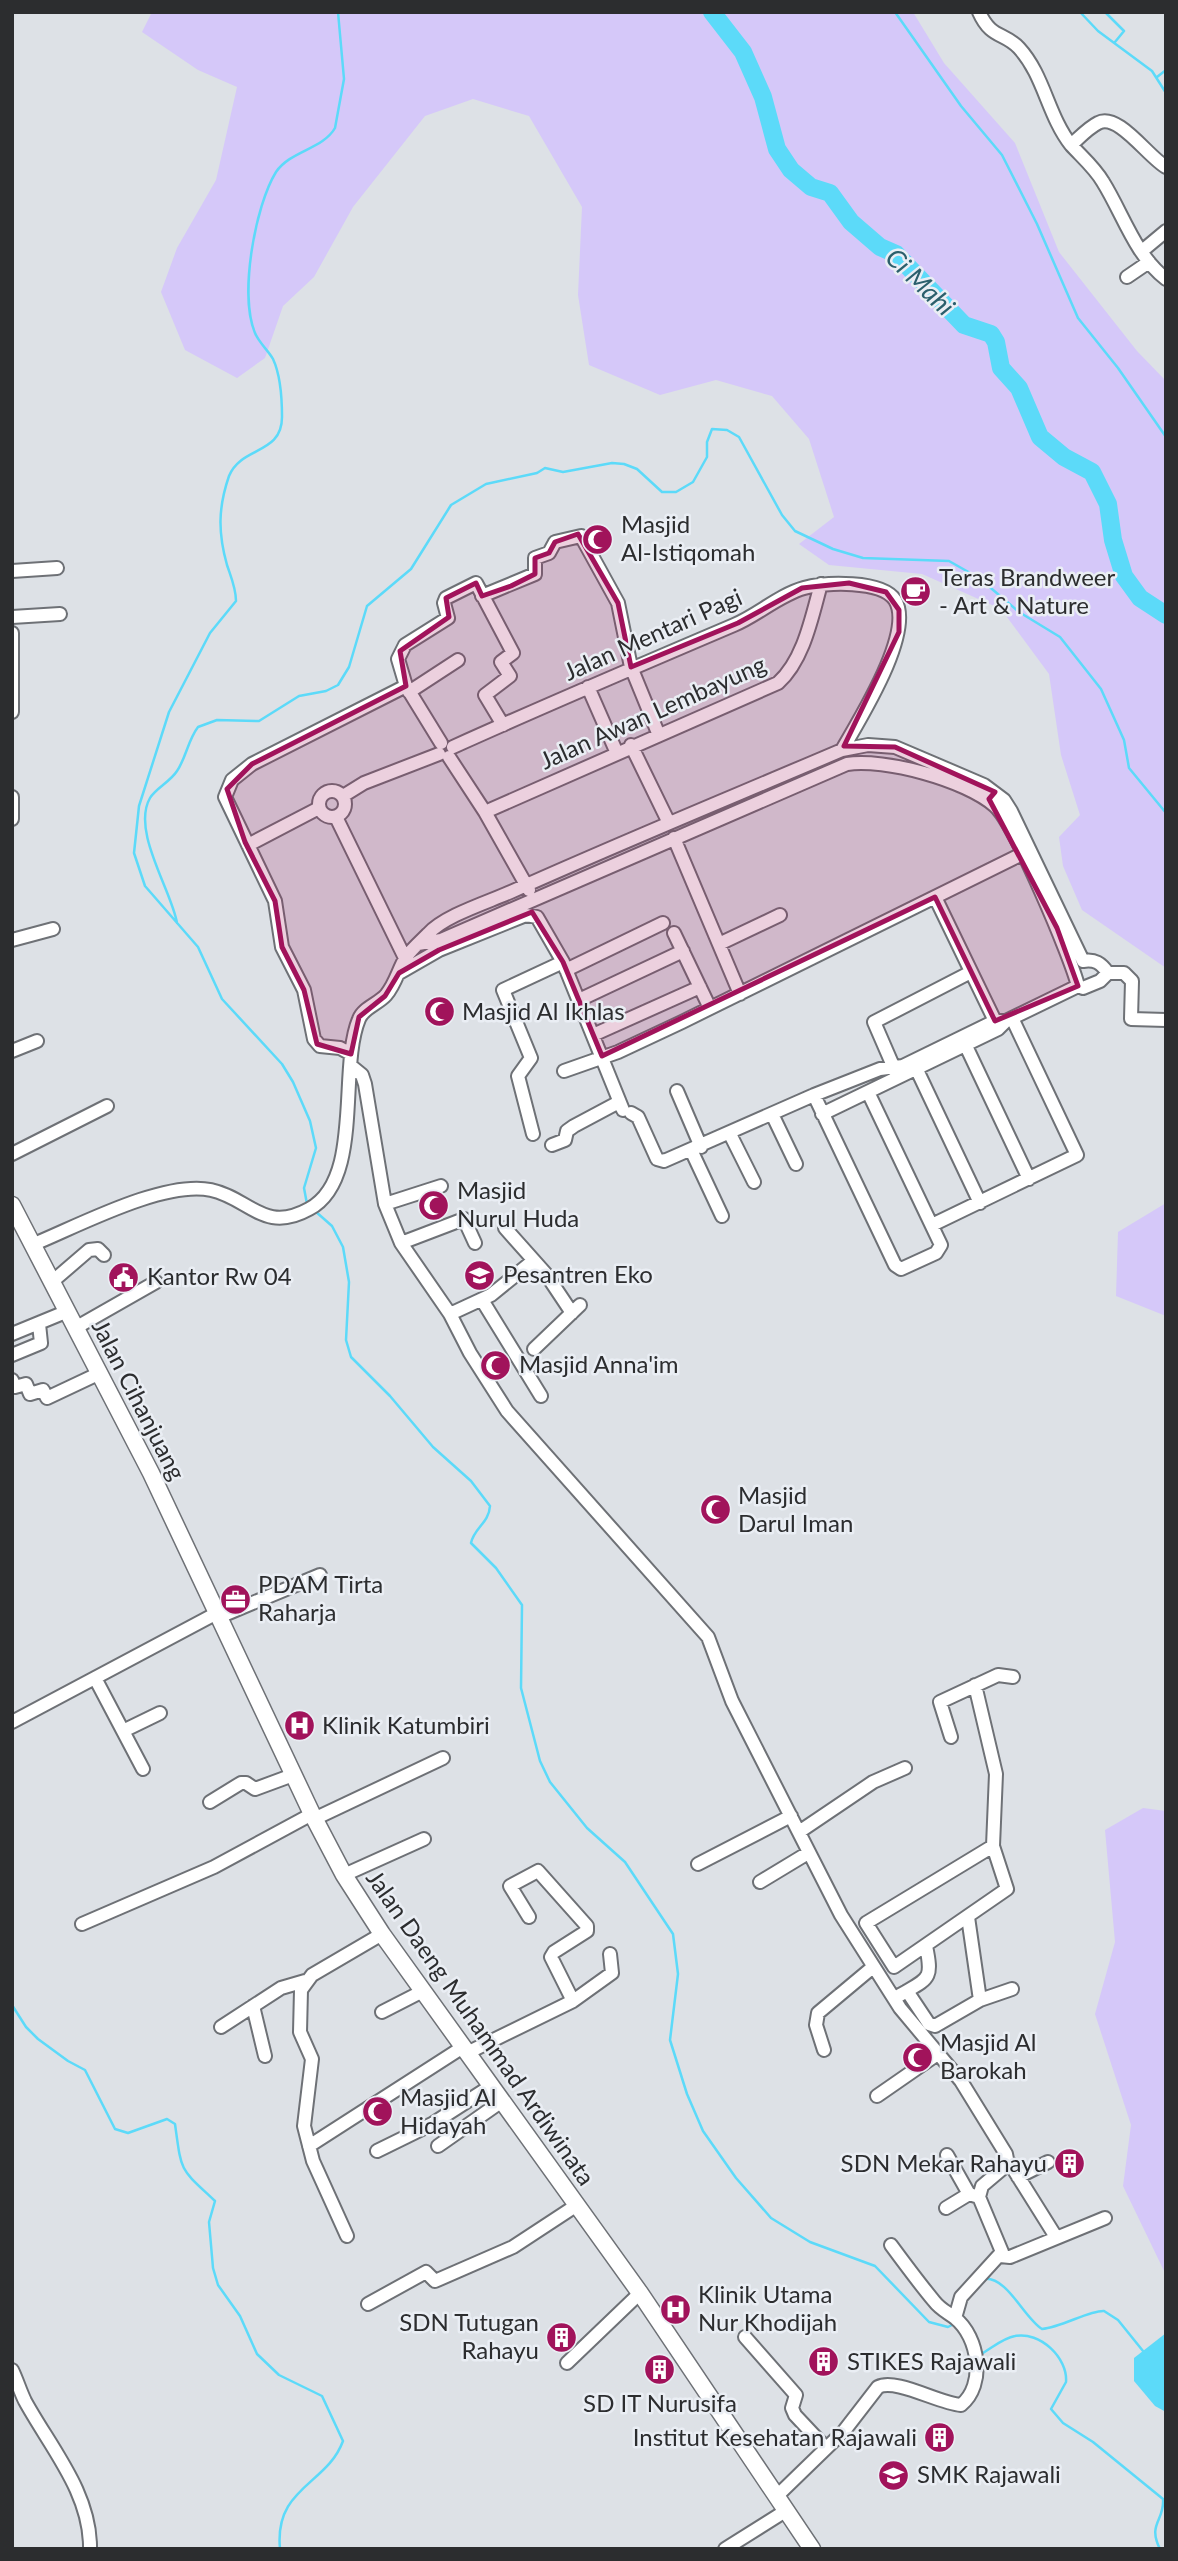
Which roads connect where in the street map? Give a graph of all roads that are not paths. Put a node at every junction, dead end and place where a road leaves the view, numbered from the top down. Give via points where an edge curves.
1 (979, 12) edge
2 (1071, 145) junction
3 (1166, 167) edge
4 (1166, 231) edge
5 (1146, 256) junction
6 (1127, 277) dead end
7 (1166, 279) edge
8 (57, 568) dead end
9 (12, 571) edge
10 (821, 584) junction
11 (482, 596) junction
12 (60, 614) dead end
13 (12, 617) edge
14 (12, 633) edge
15 (458, 660) dead end
16 (631, 667) junction
17 (588, 687) junction
18 (407, 689) junction
19 (12, 712) edge
20 (503, 725) junction
21 (658, 733) junction
22 (631, 745) junction
23 (445, 750) junction
24 (842, 750) junction
25 (616, 751) junction
26 (343, 796) junction
27 (992, 796) junction
28 (12, 797) edge
29 (319, 808) junction
30 (485, 812) junction
31 (336, 817) junction
32 (12, 819) edge
33 (669, 823) junction
34 (674, 838) junction
35 (248, 845) junction
36 (1026, 852) junction
37 (527, 885) junction
38 (935, 897) junction
39 (533, 900) junction
40 (780, 915) dead end
41 (663, 923) dead end
42 (53, 929) dead end
43 (674, 933) dead end
44 (12, 940) edge
45 (418, 944) junction
46 (719, 944) junction
47 (683, 951) junction
48 (405, 958) junction
49 (1078, 963) junction
50 (565, 966) junction
51 (971, 972) junction
52 (399, 973) junction
53 (1108, 973) junction
54 (1078, 986) junction
55 (700, 987) junction
56 (740, 994) junction
57 (579, 1000) junction
58 (708, 1004) dead end
59 (1004, 1020) junction
60 (1166, 1020) edge
61 (593, 1035) junction
62 (37, 1041) dead end
63 (966, 1046) junction
64 (12, 1051) edge
65 (602, 1056) junction
66 (351, 1060) junction
67 (917, 1069) junction
68 (564, 1071) dead end
69 (897, 1073) junction
70 (677, 1091) dead end
71 (868, 1092) junction
72 (814, 1096) junction
73 (107, 1106) dead end
74 (624, 1108) junction
75 (772, 1114) junction
76 (822, 1114) junction
77 (533, 1134) dead end
78 (730, 1134) junction
79 (552, 1145) dead end
80 (696, 1149) junction
81 (12, 1154) edge
82 (796, 1164) dead end
83 (1030, 1179) junction
84 (754, 1182) dead end
85 (441, 1186) dead end
86 (980, 1203) junction
87 (385, 1204) junction
88 (15, 1214) edge
89 (722, 1216) dead end
90 (932, 1225) junction
91 (505, 1228) dead end
92 (475, 1242) dead end
93 (401, 1243) junction
94 (34, 1244) junction
95 (104, 1255) dead end
96 (533, 1261) junction
97 (53, 1281) junction
98 (156, 1282) dead end
99 (482, 1300) junction
100 (68, 1311) junction
101 (450, 1314) junction
102 (39, 1324) junction
103 (76, 1328) junction
104 (12, 1334) edge
105 (534, 1349) dead end
106 (12, 1355) edge
107 (100, 1373) junction
108 (12, 1380) edge
109 (541, 1396) dead end
110 (320, 1575) dead end
111 (218, 1615) junction
112 (1013, 1677) dead end
113 (95, 1678) junction
114 (975, 1685) junction
115 (160, 1713) dead end
116 (12, 1722) edge
117 (123, 1731) junction
118 (951, 1737) dead end
119 (443, 1758) dead end
120 (905, 1768) dead end
121 (143, 1769) dead end
122 (293, 1775) junction
123 (210, 1802) dead end
124 (313, 1816) junction
125 (791, 1816) junction
126 (799, 1832) junction
127 (424, 1839) dead end
128 (993, 1846) junction
129 (808, 1853) junction
130 (698, 1864) dead end
131 (344, 1875) junction
132 (760, 1882) dead end
133 (529, 1917) dead end
134 (968, 1917) junction
135 (82, 1924) dead end
136 (383, 1934) junction
137 (926, 1946) junction
138 (610, 1954) dead end
139 (873, 1967) junction
140 (305, 1981) junction
141 (1012, 1989) dead end
142 (423, 1991) junction
143 (907, 1991) junction
144 (894, 1999) junction
145 (980, 2000) junction
146 (573, 2001) junction
147 (253, 2006) junction
148 (383, 2012) dead end
149 (221, 2027) dead end
150 (465, 2050) junction
151 (824, 2050) dead end
152 (939, 2053) junction
153 (265, 2056) dead end
154 (491, 2086) junction
155 (877, 2096) dead end
156 (502, 2101) junction
157 (309, 2146) junction
158 (438, 2146) dead end
159 (377, 2151) dead end
160 (947, 2155) dead end
161 (1009, 2162) junction
162 (1048, 2162) dead end
163 (1018, 2177) junction
164 (974, 2195) junction
165 (577, 2205) junction
166 (946, 2208) dead end
167 (1105, 2218) dead end
168 (347, 2236) dead end
169 (1056, 2238) junction
170 (891, 2245) dead end
171 (1000, 2256) junction
172 (640, 2293) junction
173 (368, 2304) dead end
174 (955, 2318) junction
175 (745, 2337) dead end
176 (567, 2362) dead end
177 (12, 2370) edge
178 (827, 2448) junction
179 (778, 2495) junction
180 (788, 2510) junction
181 (744, 2544) edge
182 (90, 2549) edge
183 (725, 2549) edge
184 (812, 2549) edge

1 - 2 street via 996,36 1017,46 1031,64
2 - 3 street via 1100,121 1109,121
2 - 5 street via 1101,178
4 - 5 street
5 - 6 street
5 - 7 street
8 - 9 street
10 - 16 street, Jalan Mentari Pagi via 802,588 738,623
10 - 21 street, Jalan Awan Lembayung via 810,626 785,677 769,688
10 - 24 street, Jalan Mentari Pagi via 849,583 886,592 895,599 900,619 872,698
11 - 16 street via 535,574 535,558 549,552 555,542 581,536 618,603
11 - 18 street via 477,583 446,598 448,618 411,640 398,659
11 - 20 street via 513,653 501,662 510,676 485,695
12 - 13 street
14 - 19 street
15 - 18 street
16 - 17 street, Jalan Mentari Pagi
16 - 21 street
17 - 20 street, Jalan Mentari Pagi
17 - 25 street
18 - 23 street
18 - 35 street via 252,764 232,780 225,797
20 - 23 street, Jalan Mentari Pagi
21 - 22 street, Jalan Awan Lembayung
22 - 25 street, Jalan Awan Lembayung
22 - 33 street
23 - 26 street, Jalan Mentari Pagi
23 - 30 street
24 - 27 street via 868,745 895,747
24 - 33 street
25 - 30 street, Jalan Awan Lembayung
26 - 29 street via 328,791
26 - 31 street via 345,808
27 - 34 street via 892,764 864,761 847,764
27 - 36 street
28 - 32 street
29 - 31 street via 328,817
29 - 35 street
30 - 37 street
31 - 48 street
33 - 34 street via 679,830
33 - 37 street
34 - 39 street
34 - 46 street
35 - 66 street via 275,901 282,947 304,990 314,1039 320,1046 340,1048
36 - 38 street
36 - 49 street
37 - 39 street
37 - 45 street via 437,926
38 - 51 street
38 - 56 street
39 - 45 street via 441,940
40 - 46 street
41 - 50 street
42 - 44 street
43 - 47 street
45 - 48 street
46 - 56 street
47 - 55 street
47 - 57 street
48 - 52 street
49 - 53 street via 1093,960
49 - 54 street
50 - 52 street via 541,921 526,915 439,950
50 - 57 street
50 - 77 street via 503,990 531,1058 518,1076
51 - 59 street
51 - 69 street via 874,1022
52 - 66 street via 385,996 359,1017
53 - 54 street via 1100,981
53 - 60 street via 1124,973 1132,981 1131,1019
54 - 59 street
55 - 58 street
55 - 61 street
56 - 65 street
57 - 61 street
59 - 63 street via 998,1029
59 - 69 street
59 - 83 street via 1077,1155
61 - 65 street
62 - 64 street
63 - 67 street
63 - 83 street
65 - 68 street
65 - 74 street
66 - 87 street via 365,1084
66 - 94 street via 333,1185 310,1209 291,1216 264,1217 212,1190 188,1189 111,1211
67 - 69 street
67 - 86 street
69 - 71 street
69 - 72 street via 880,1069
70 - 80 street
71 - 76 street
71 - 90 street
72 - 75 street
72 - 76 street
73 - 81 street
74 - 79 street via 574,1126 565,1140
74 - 80 street via 638,1117 657,1159 664,1161
75 - 78 street
75 - 82 street
76 - 90 street via 897,1267 939,1250
78 - 80 street
78 - 84 street
80 - 89 street
83 - 86 street
85 - 87 street
86 - 90 street
87 - 93 street
88 - 94 main road, Jalan Cihanjuang
91 - 96 street
92 - 93 street via 464,1219
93 - 101 street
94 - 97 main road, Jalan Cihanjuang
95 - 97 street via 89,1250
96 - 99 street
96 - 105 street via 576,1309
97 - 100 main road, Jalan Cihanjuang
98 - 103 street
99 - 101 street
99 - 109 street
100 - 102 street
100 - 103 main road, Jalan Cihanjuang
101 - 125 street via 507,1410 708,1637 732,1701
102 - 104 street
102 - 106 street via 41,1343
103 - 107 main road, Jalan Cihanjuang
107 - 108 street via 47,1398 43,1390 30,1394 26,1384 15,1387
107 - 111 main road, Jalan Cihanjuang
110 - 111 street
111 - 113 street
111 - 122 main road, Jalan Daeng Muhammad Ardiwinata
112 - 114 street via 998,1675
113 - 116 street
113 - 117 street
114 - 118 street via 940,1702
114 - 128 street via 996,1774
115 - 117 street
117 - 121 street
119 - 124 street
120 - 126 street via 873,1782
122 - 123 street via 255,1789 241,1783
122 - 124 main road, Jalan Daeng Muhammad Ardiwinata
124 - 131 main road, Jalan Daeng Muhammad Ardiwinata
124 - 135 street via 214,1867
125 - 126 street
125 - 130 street
126 - 129 street
127 - 131 street
128 - 134 street via 1007,1889
128 - 137 street via 866,1923 894,1967
129 - 132 street
129 - 139 street
131 - 136 main road, Jalan Daeng Muhammad Ardiwinata
133 - 146 street via 510,1886 538,1871 587,1926 587,1931 551,1957
134 - 137 street
134 - 145 street
136 - 140 street
136 - 142 main road, Jalan Daeng Muhammad Ardiwinata
137 - 143 street via 931,1972 928,1979
138 - 146 street via 612,1973
139 - 144 street
139 - 151 street via 818,2013 816,2025
140 - 147 street via 281,1988
140 - 157 street via 300,2032 312,2059 304,2126
141 - 145 street
142 - 148 street
142 - 150 main road, Jalan Daeng Muhammad Ardiwinata
143 - 144 street
143 - 145 street via 935,2026
144 - 152 street
146 - 150 street
147 - 149 street
147 - 153 street
150 - 154 main road, Jalan Daeng Muhammad Ardiwinata
150 - 157 street
152 - 155 street
152 - 161 street
154 - 156 main road, Jalan Daeng Muhammad Ardiwinata
154 - 159 street via 432,2124
156 - 158 street
156 - 165 main road, Jalan Daeng Muhammad Ardiwinata
157 - 168 street
160 - 164 street
161 - 163 street
161 - 164 street
162 - 163 street
163 - 169 street
164 - 166 street
164 - 171 street via 1002,2246
165 - 172 main road, Jalan Daeng Muhammad Ardiwinata
165 - 173 street via 513,2247 436,2281 426,2272
167 - 169 street
169 - 171 street via 1010,2258
170 - 174 street via 936,2304
171 - 174 street via 961,2297
172 - 176 street
172 - 179 main road, Jalan Daeng Muhammad Ardiwinata
174 - 178 street via 968,2335 976,2360 976,2380 968,2399 948,2404 883,2384
175 - 178 street via 796,2395 795,2415
177 - 182 street via 81,2500
178 - 179 street
179 - 180 main road, Jalan Daeng Muhammad Ardiwinata
180 - 181 street
180 - 184 main road, Jalan Daeng Muhammad Ardiwinata
181 - 183 street

